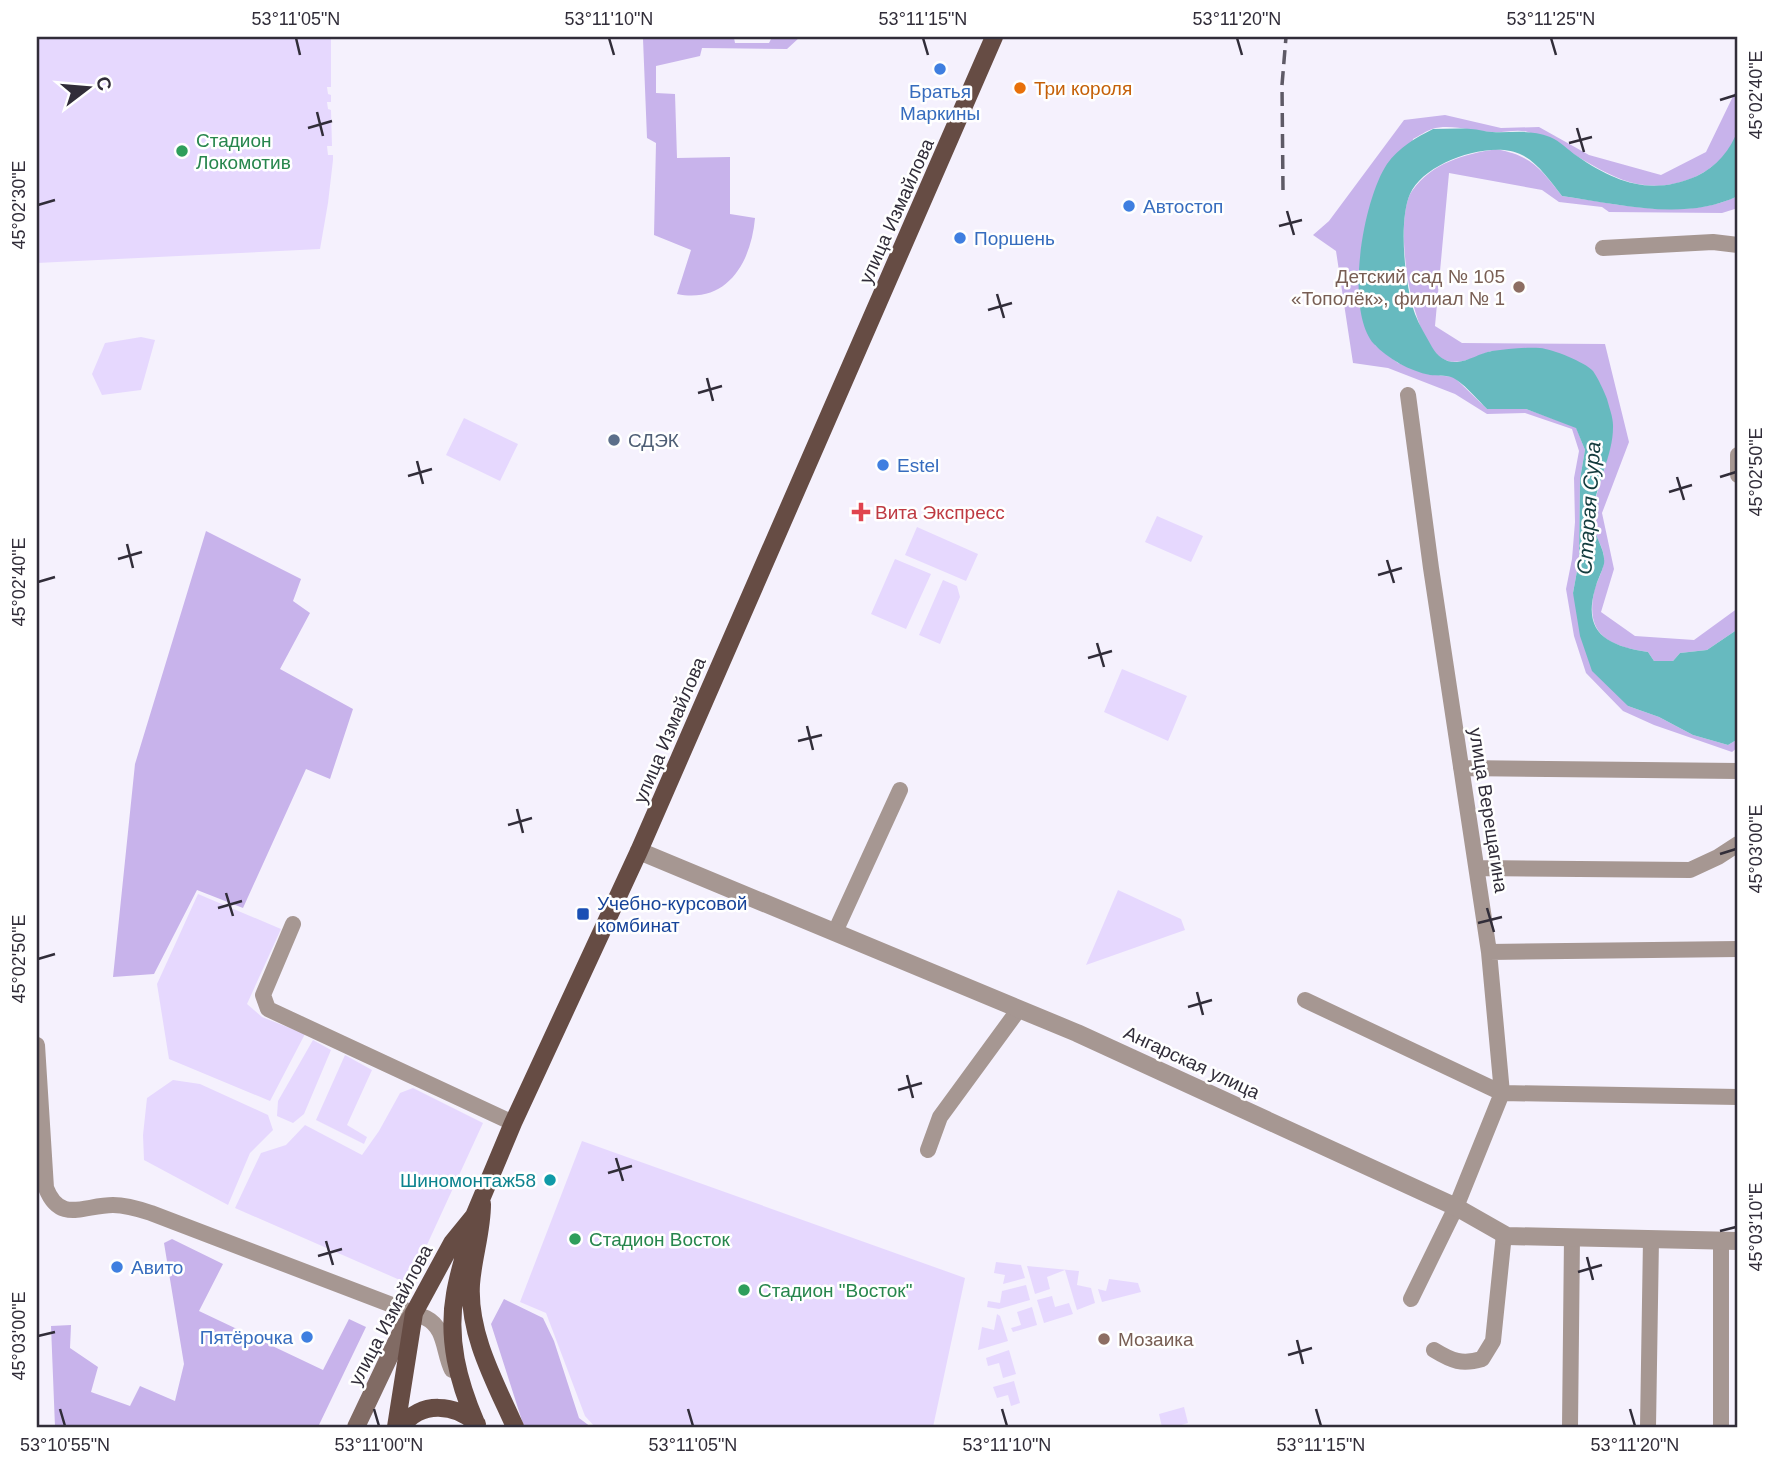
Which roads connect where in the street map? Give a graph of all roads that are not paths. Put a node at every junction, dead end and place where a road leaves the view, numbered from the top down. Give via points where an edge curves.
1 (994, 37) edge
2 (1738, 245) edge
3 (1603, 248) dead end
4 (1408, 395) dead end
5 (1738, 455) edge
6 (1738, 475) edge
7 (1461, 768) junction
8 (1738, 771) edge
9 (900, 790) dead end
10 (1738, 844) edge
11 (639, 851) junction
12 (1476, 869) junction
13 (293, 924) dead end
14 (835, 932) junction
15 (1738, 949) edge
16 (1489, 951) junction
17 (1306, 1000) dead end
18 (1019, 1009) junction
19 (37, 1045) edge
20 (1502, 1093) junction
21 (1738, 1097) edge
22 (513, 1123) junction
23 (928, 1150) dead end
24 (482, 1197) junction
25 (1456, 1207) junction
26 (474, 1216) junction
27 (1504, 1234) junction
28 (1572, 1237) junction
29 (1651, 1239) junction
30 (1730, 1241) edge
31 (1411, 1299) dead end
32 (414, 1313) junction
33 (1434, 1350) dead end
34 (458, 1376) junction
35 (477, 1425) edge
36 (400, 1426) edge
37 (356, 1427) edge
38 (515, 1427) edge
39 (1570, 1427) edge
40 (1648, 1427) edge
41 (1721, 1427) edge

1 - 11 main road, улица Измайлова
2 - 3 street via 1713,242
4 - 7 street, улица Верещагина
5 - 6 street
7 - 8 street
7 - 12 street, улица Верещагина
9 - 14 street
10 - 12 street via 1690,870
11 - 14 street, Ангарская улица
11 - 22 main road, улица Измайлова
12 - 16 street, улица Верещагина
13 - 22 street via 263,995 268,1009
14 - 18 street, Ангарская улица
15 - 16 street
16 - 20 street, улица Верещагина
17 - 20 street
18 - 23 street via 940,1117
18 - 25 street, Ангарская улица
19 - 32 street via 46,1188 58,1207 80,1210 121,1205 142,1210
20 - 21 street
20 - 25 street, улица Верещагина
22 - 24 main road, улица Измайлова
24 - 26 main road, улица Измайлова
24 - 38 main road via 471,1283 474,1319
25 - 27 street, Ангарская улица
25 - 31 street, улица Верещагина
26 - 32 main road, улица Измайлова via 452,1243
26 - 34 main road via 452,1314
27 - 28 street, Ангарская улица
27 - 33 street via 1493,1341 1482,1359 1467,1364
28 - 29 street, Ангарская улица
28 - 39 street
29 - 30 street, Ангарская улица
29 - 40 street
30 - 41 street
32 - 34 street via 437,1326
32 - 36 main road
32 - 37 main road, улица Измайлова
34 - 35 main road
35 - 36 main road via 445,1407 424,1411

